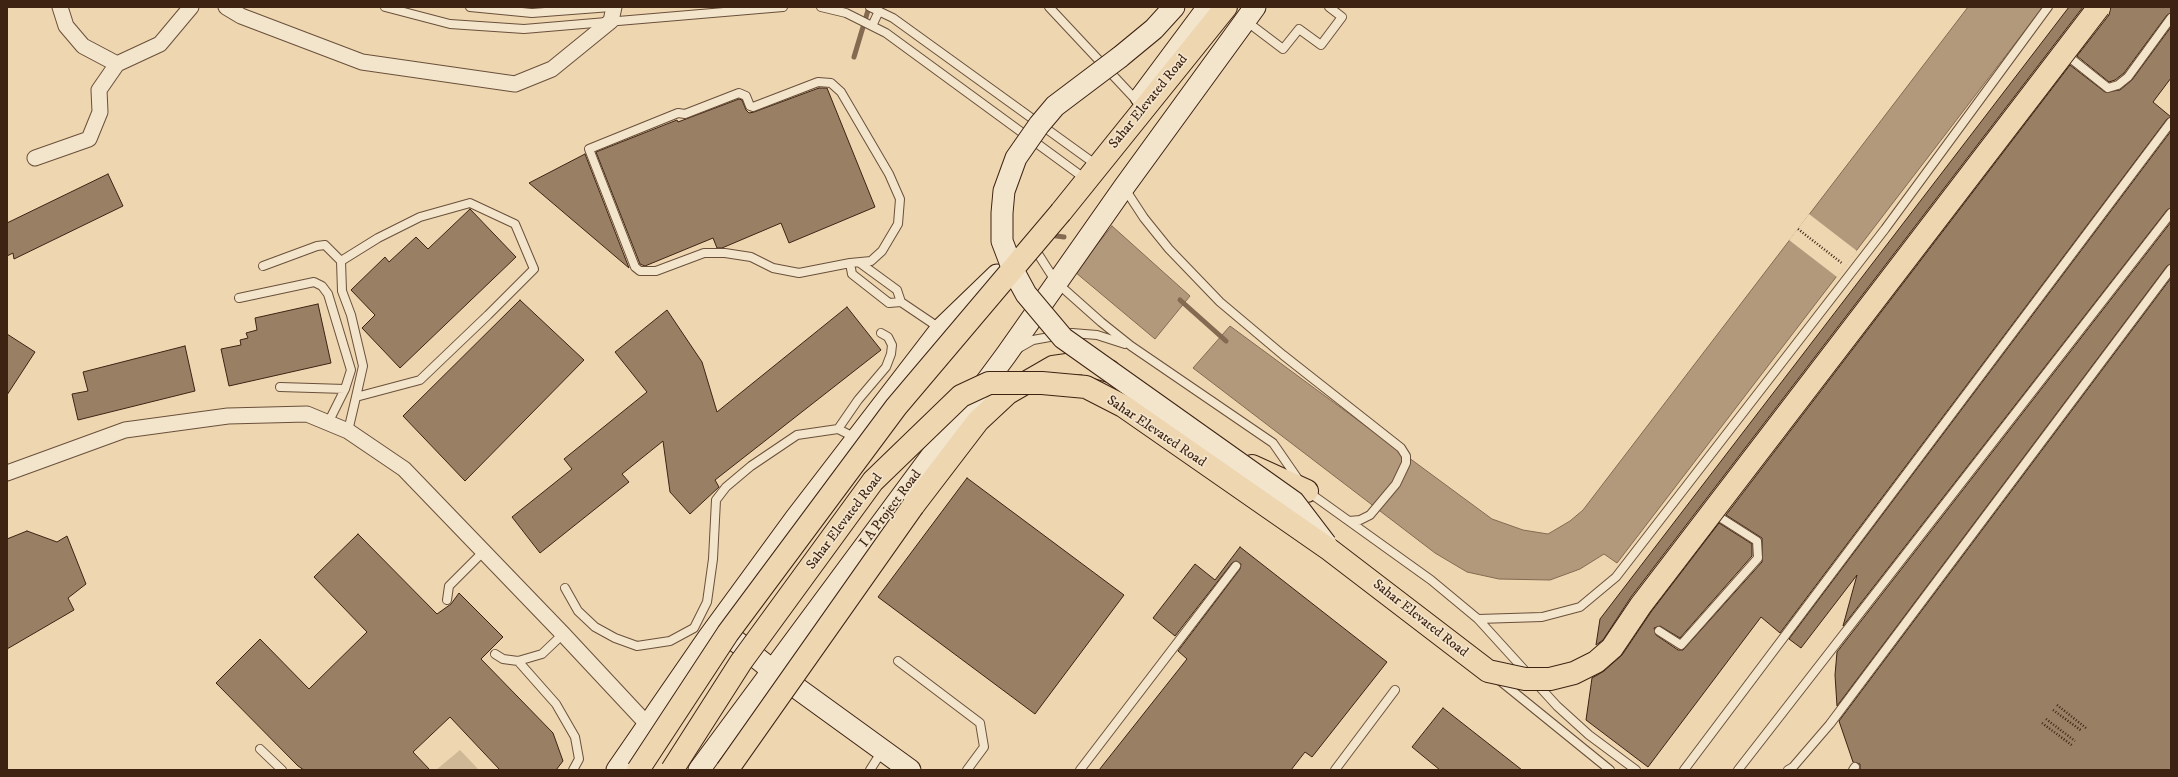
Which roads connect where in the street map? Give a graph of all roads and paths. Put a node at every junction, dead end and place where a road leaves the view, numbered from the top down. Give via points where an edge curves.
1 (60, 7) edge
2 (191, 7) edge
3 (226, 7) edge
4 (385, 7) edge
5 (470, 7) edge
6 (783, 7) edge
7 (823, 7) edge
8 (870, 7) edge
9 (1049, 7) edge
10 (1174, 7) edge
11 (1208, 7) edge
12 (1226, 7) edge
13 (1329, 7) edge
14 (2048, 7) edge
15 (2099, 7) edge
16 (699, 10) edge
17 (879, 11) junction
18 (612, 12) edge
19 (1250, 14) edge
20 (2171, 18) edge
21 (872, 26) junction
22 (2064, 53) junction
23 (117, 64) junction
24 (1137, 101) junction
25 (2171, 122) edge
26 (35, 158) dead end
27 (1086, 168) junction
28 (1124, 187) junction
29 (2171, 213) edge
30 (1798, 229) dead end
31 (1031, 241) junction
32 (341, 261) junction
33 (850, 263) junction
34 (860, 263) junction
35 (263, 266) dead end
36 (1845, 266) dead end
37 (2171, 269) edge
38 (1056, 282) junction
39 (239, 298) dead end
40 (901, 302) junction
41 (941, 329) junction
42 (881, 333) dead end
43 (1131, 346) junction
44 (1006, 355) junction
45 (280, 387) dead end
46 (345, 389) junction
47 (356, 397) junction
48 (328, 423) junction
49 (838, 429) junction
50 (348, 431) junction
51 (858, 440) junction
52 (7, 473) edge
53 (1307, 491) junction
54 (1713, 513) junction
55 (1349, 522) junction
56 (1330, 550) junction
57 (483, 552) junction
58 (1236, 566) dead end
59 (565, 588) dead end
60 (447, 600) dead end
61 (1478, 619) junction
62 (706, 630) junction
63 (1659, 631) dead end
64 (564, 634) junction
65 (495, 654) dead end
66 (518, 661) junction
67 (898, 661) dead end
68 (772, 670) junction
69 (1488, 671) junction
70 (1395, 690) dead end
71 (2057, 705) dead end
72 (2053, 710) dead end
73 (2046, 719) dead end
74 (2042, 723) dead end
75 (647, 724) junction
76 (2086, 728) dead end
77 (2082, 731) dead end
78 (2076, 741) dead end
79 (2073, 746) dead end
80 (260, 750) dead end
81 (883, 750) junction
82 (282, 770) edge
83 (573, 770) edge
84 (617, 770) edge
85 (638, 770) edge
86 (672, 770) edge
87 (699, 770) edge
88 (727, 770) edge
89 (870, 770) edge
90 (910, 770) edge
91 (967, 770) edge
92 (1080, 770) edge
93 (1335, 770) edge
94 (1610, 770) edge
95 (1636, 770) edge
96 (1684, 770) edge
97 (1738, 770) edge
98 (1788, 770) edge

1 - 23 street via 66,26 83,46
2 - 23 street via 160,44
3 - 18 street via 241,16 362,62 515,84 552,69
4 - 18 lane via 450,24 524,29
5 - 18 lane via 532,13
6 - 16 lane
7 - 21 lane via 842,12
8 - 17 lane
9 - 24 lane
10 - 56 main road, bridge via 1154,29 1055,106 1039,125 1016,158 1004,191 1002,241 1026,294 1063,338 1294,502
11 - 24 main road
12 - 85 main road, Sahar Elevated Road, bridge via 1060,212 896,407 728,632
13 - 19 lane via 1342,17 1321,45 1299,29 1284,49
14 - 61 lane via 1885,229 1616,577 1580,607 1542,617
15 - 22 main road, bridge
16 - 18 lane
17 - 21 lane
17 - 27 lane via 893,18
19 - 28 main road
20 - 22 lane via 2128,77 2118,85 2108,88
21 - 27 lane
22 - 54 main road, bridge
23 - 26 street via 99,90 100,112 89,139
24 - 27 main road
25 - 96 lane
27 - 31 main road
28 - 38 main road
28 - 55 lane via 1144,218 1169,249 1220,302 1402,448 1406,458 1396,484 1370,515
29 - 97 lane
30 - 36 path
31 - 38 lane
31 - 41 main road
32 - 35 lane via 325,245
32 - 47 lane via 342,291 351,315 363,366
32 - 47 lane via 378,238 420,217 470,203 515,224 534,269 420,380
33 - 34 lane
33 - 34 lane via 799,273 772,268 751,257 704,253 656,271 640,271 635,267 589,149 678,113 685,114 739,92 746,96 750,106 754,107 818,82 827,81 841,92 900,199 898,224 882,251 871,261
33 - 40 lane via 852,274 889,303
34 - 40 lane via 897,290
37 - 98 lane via 1830,724
38 - 43 lane
38 - 44 main road
39 - 46 lane via 314,282 322,286 328,294 351,370
40 - 41 lane
41 - 51 main road
42 - 49 lane via 888,337 892,345 886,367
43 - 44 lane, I A Project Road via 1097,334 1072,333 1033,340
43 - 53 lane via 1273,443
44 - 68 main road, I A Project Road
45 - 46 lane
46 - 48 lane
47 - 50 lane
48 - 50 street
48 - 52 street via 307,414 228,416 125,430
49 - 51 lane
49 - 62 lane via 797,435 751,466 726,487 716,500
50 - 57 street via 404,470
51 - 62 main road
53 - 55 lane
53 - 88 main road, bridge via 1254,467 1160,397 1128,377 1081,363 1053,367 1008,393 978,421 913,506
54 - 63 lane via 1757,541 1758,558 1681,645
54 - 69 main road, bridge via 1641,605 1612,648 1596,662 1574,673 1550,680 1525,679
55 - 61 lane via 1431,580
56 - 69 main road, Sahar Elevated Road, bridge
56 - 86 main road, Sahar Elevated Road, bridge via 1123,406 1086,387 1042,383 989,383 961,396 873,481 741,662
57 - 60 lane via 449,586
57 - 64 street
58 - 92 lane
59 - 62 lane via 578,611 595,627 636,646 670,641
61 - 95 lane via 1557,706 1589,735
62 - 68 main road
62 - 75 main road
64 - 66 lane via 542,654
64 - 75 street
65 - 66 lane via 503,659
66 - 83 lane via 556,704 575,737 579,759
67 - 91 lane via 980,723 984,747
68 - 81 main road
68 - 87 main road, I A Project Road
69 - 94 lane, Sahar Elevated Road
70 - 93 lane
71 - 76 path
72 - 77 path
73 - 78 path
74 - 79 path
75 - 84 main road
80 - 82 lane
81 - 89 lane
81 - 90 main road

